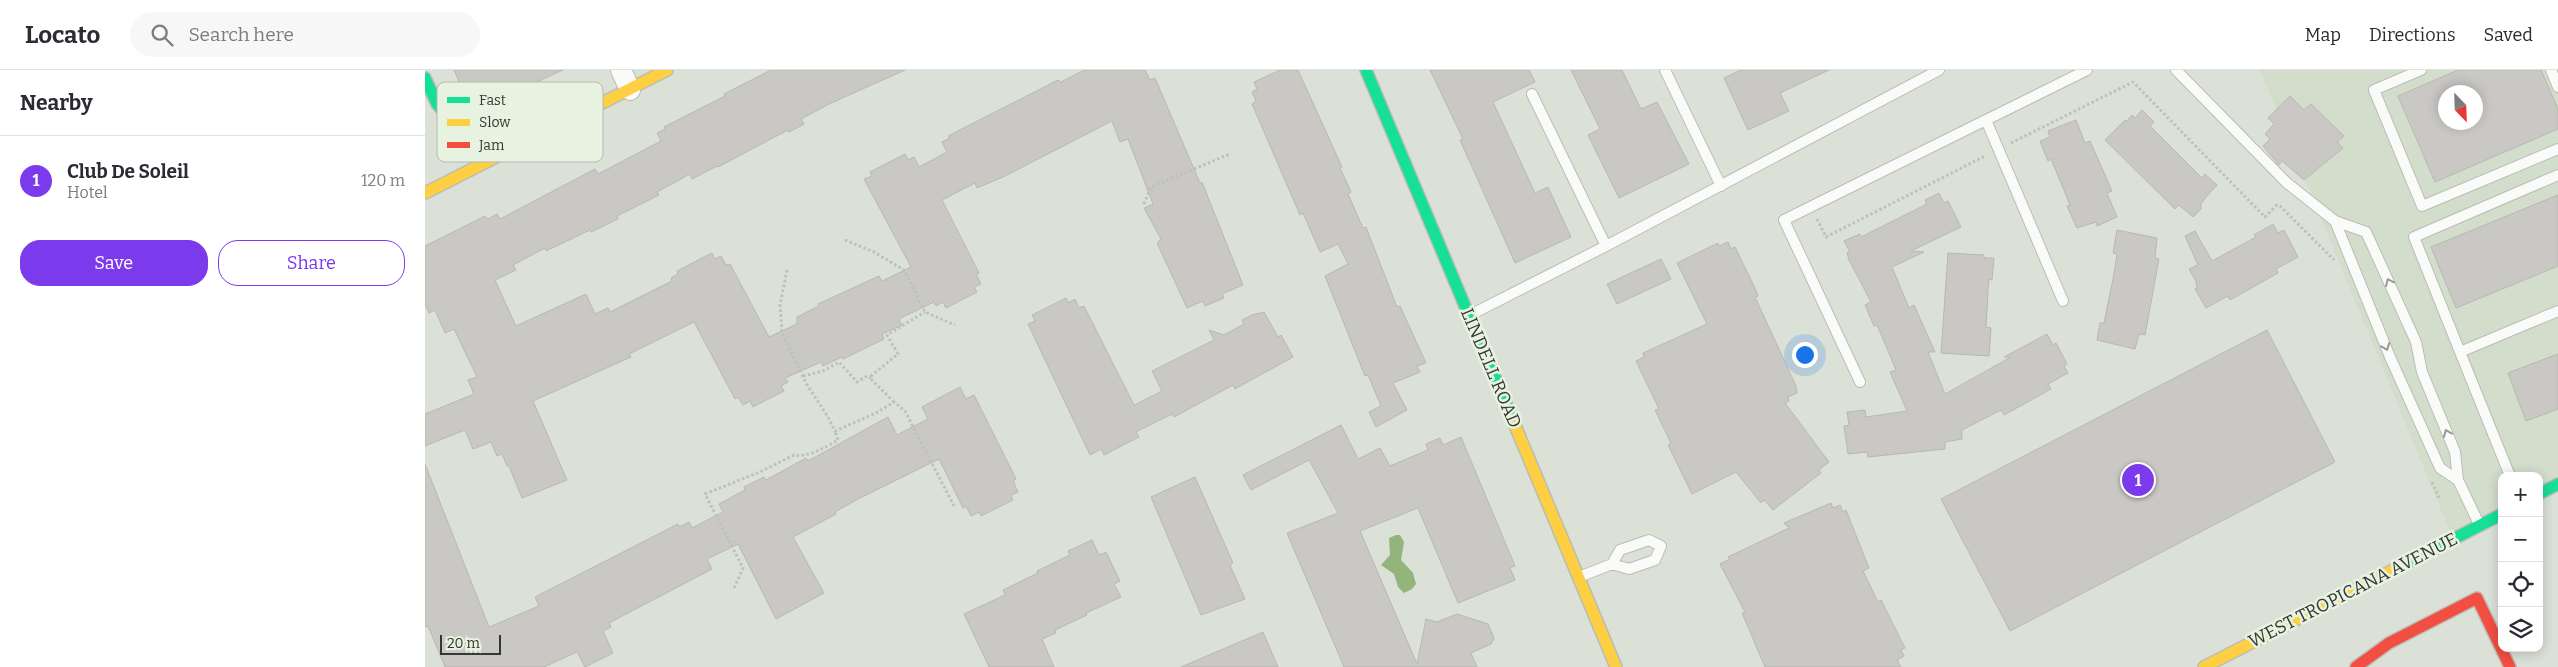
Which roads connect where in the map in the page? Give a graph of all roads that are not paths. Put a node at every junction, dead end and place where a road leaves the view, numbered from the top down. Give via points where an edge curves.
1 (621, 70) edge
2 (667, 70) edge
3 (1366, 70) edge
4 (1665, 70) edge
5 (1939, 70) edge
6 (2087, 70) edge
7 (2176, 70) edge
8 (2421, 70) edge
9 (2551, 70) edge
10 (425, 78) edge
11 (2558, 87) edge
12 (630, 90) junction
13 (1532, 94) dead end
14 (603, 103) edge
15 (437, 104) edge
16 (1986, 120) junction
17 (2558, 149) edge
18 (484, 162) edge
19 (2558, 174) edge
20 (1721, 186) junction
21 (425, 193) edge
22 (2335, 221) junction
23 (1606, 246) junction
24 (2063, 301) dead end
25 (2558, 310) edge
26 (1469, 315) junction
27 (2460, 352) junction
28 (1860, 382) dead end
29 (2509, 472) edge
30 (2458, 480) junction
31 (2558, 484) edge
32 (2543, 492) edge
33 (2498, 516) edge
34 (2480, 525) junction
35 (1612, 564) dead end
36 (1579, 577) junction
37 (1616, 667) edge
38 (2204, 667) edge
39 (2356, 667) edge
40 (2511, 667) edge

1 - 12 street
2 - 12 street
3 - 26 street, LINDELL ROAD
4 - 20 lane
5 - 20 lane
6 - 16 lane
7 - 22 lane via 2287,183
8 - 17 lane via 2374,90 2422,206
9 - 11 lane
10 - 15 street
12 - 14 street
13 - 23 lane
16 - 24 lane
16 - 28 lane via 1784,220
18 - 21 street
19 - 27 lane via 2414,237
20 - 23 lane
22 -> 30 lane via 2390,357 2441,468
30 -> 22 lane via 2455,452 2422,372 2416,342 2366,232
23 - 26 lane
25 - 27 lane
26 - 36 street, LINDELL ROAD
27 - 29 lane
30 - 34 lane
31 - 32 street
33 - 34 street, WEST TROPICANA AVENUE
34 - 38 street, WEST TROPICANA AVENUE
35 - 36 lane
36 - 37 street, LINDELL ROAD
39 - 40 street via 2389,643 2477,598

